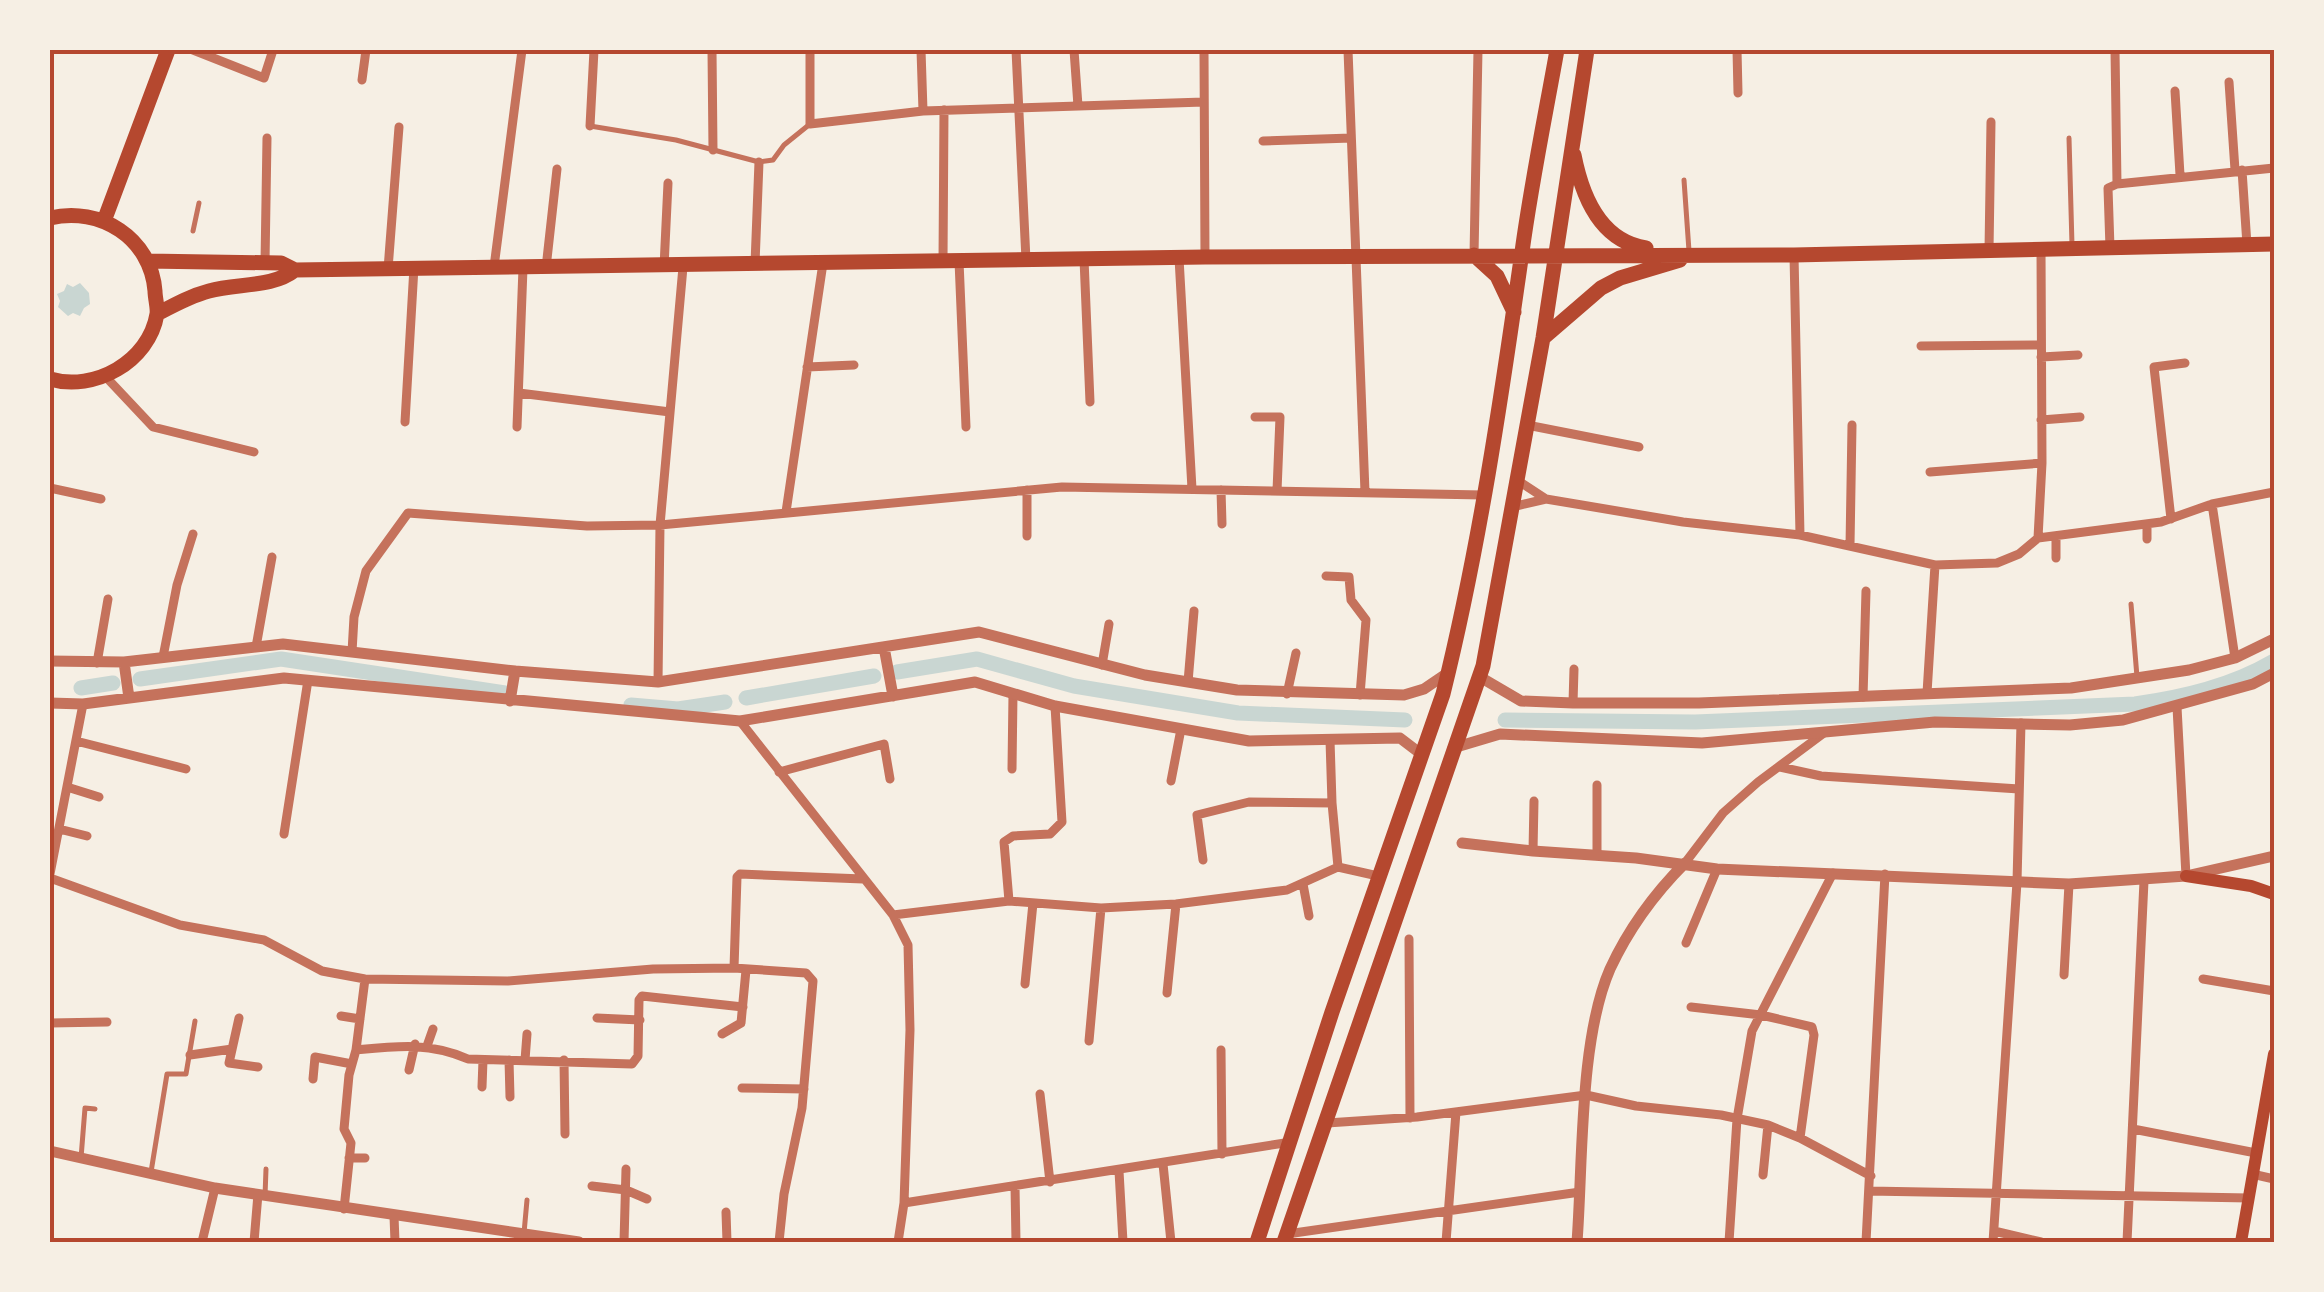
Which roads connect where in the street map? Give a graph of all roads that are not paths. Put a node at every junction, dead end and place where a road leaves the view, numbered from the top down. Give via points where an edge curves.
1 (168, 50) edge
2 (193, 50) edge
3 (273, 50) edge
4 (366, 50) edge
5 (522, 50) edge
6 (594, 50) edge
7 (712, 50) edge
8 (810, 50) edge
9 (922, 50) edge
10 (1016, 50) edge
11 (1074, 50) edge
12 (1204, 50) edge
13 (1348, 50) edge
14 (1478, 50) edge
15 (1557, 50) edge
16 (1587, 50) edge
17 (1737, 50) edge
18 (2114, 50) edge
19 (362, 80) dead end
20 (2229, 82) dead end
21 (2175, 90) dead end
22 (1738, 93) dead end
23 (1204, 102) junction
24 (1078, 106) junction
25 (1018, 108) junction
26 (944, 110) junction
27 (923, 111) junction
28 (1991, 122) dead end
29 (810, 124) junction
30 (590, 126) joint
31 (400, 127) dead end
32 (268, 138) dead end
33 (1351, 138) junction
34 (2068, 138) dead end
35 (1571, 139) junction
36 (1262, 141) dead end
37 (713, 150) junction
38 (758, 162) junction
39 (558, 168) dead end
40 (2274, 168) edge
41 (2239, 170) junction
42 (2180, 175) junction
43 (1684, 180) dead end
44 (668, 183) dead end
45 (2117, 184) junction
46 (198, 203) dead end
47 (50, 218) edge
48 (104, 220) junction
49 (193, 230) dead end
50 (2246, 244) junction
51 (2274, 244) edge
52 (2072, 248) junction
53 (2110, 248) junction
54 (2041, 249) junction
55 (1989, 250) junction
56 (1554, 254) junction
57 (1691, 254) junction
58 (1474, 255) junction
59 (1522, 255) junction
60 (1794, 255) junction
61 (1179, 258) junction
62 (1205, 258) junction
63 (1356, 258) junction
64 (1084, 259) junction
65 (1026, 260) junction
66 (148, 261) junction
67 (951, 261) junction
68 (266, 263) junction
69 (822, 263) junction
70 (755, 265) junction
71 (414, 267) junction
72 (494, 267) junction
73 (664, 267) junction
74 (683, 267) junction
75 (523, 268) junction
76 (546, 268) junction
77 (388, 269) junction
78 (295, 270) junction
79 (1514, 312) junction
80 (157, 314) junction
81 (1542, 338) junction
82 (2042, 345) junction
83 (1922, 346) dead end
84 (1509, 355) junction
85 (2078, 355) dead end
86 (2041, 357) junction
87 (1538, 360) junction
88 (2185, 363) dead end
89 (854, 364) dead end
90 (807, 368) junction
91 (105, 376) junction
92 (50, 379) edge
93 (519, 393) junction
94 (1090, 402) dead end
95 (670, 412) junction
96 (1255, 417) dead end
97 (2080, 417) dead end
98 (2042, 420) junction
99 (404, 422) dead end
100 (1525, 424) junction
101 (1852, 425) dead end
102 (517, 427) dead end
103 (966, 428) dead end
104 (1639, 447) dead end
105 (254, 452) dead end
106 (2042, 462) junction
107 (1930, 472) dead end
108 (1516, 480) junction
109 (50, 488) edge
110 (1192, 489) junction
111 (1027, 490) junction
112 (1222, 490) junction
113 (1277, 490) junction
114 (1366, 492) junction
115 (2274, 492) edge
116 (1483, 494) junction
117 (1546, 498) junction
118 (101, 499) dead end
119 (2212, 504) junction
120 (1512, 507) junction
121 (786, 512) junction
122 (2170, 519) junction
123 (1222, 524) dead end
124 (2147, 524) junction
125 (660, 525) junction
126 (193, 534) dead end
127 (1800, 535) junction
128 (1027, 536) dead end
129 (2056, 536) junction
130 (2038, 538) junction
131 (2147, 539) dead end
132 (1850, 546) junction
133 (272, 557) dead end
134 (2056, 558) dead end
135 (1935, 565) junction
136 (1326, 576) dead end
137 (1866, 592) dead end
138 (108, 598) dead end
139 (2131, 604) dead end
140 (1194, 611) dead end
141 (1109, 624) dead end
142 (2274, 640) edge
143 (884, 646) junction
144 (256, 647) junction
145 (352, 652) junction
146 (1296, 653) dead end
147 (163, 657) junction
148 (2235, 658) junction
149 (50, 661) edge
150 (124, 662) junction
151 (97, 663) junction
152 (1102, 665) junction
153 (1574, 669) dead end
154 (515, 670) junction
155 (1449, 672) junction
156 (2274, 673) edge
157 (1480, 677) junction
158 (308, 680) junction
159 (2138, 680) junction
160 (658, 682) junction
161 (1188, 682) junction
162 (2274, 682) edge
163 (2253, 684) junction
164 (1927, 693) junction
165 (1013, 694) junction
166 (1287, 694) junction
167 (1360, 695) junction
168 (893, 696) junction
169 (1862, 697) junction
170 (129, 698) junction
171 (510, 700) junction
172 (50, 703) edge
173 (1574, 703) junction
174 (83, 704) junction
175 (1056, 706) junction
176 (2177, 707) junction
177 (740, 721) junction
178 (2021, 723) junction
179 (1181, 729) junction
180 (1824, 732) junction
181 (1330, 740) junction
182 (76, 742) junction
183 (1453, 748) junction
184 (1420, 754) junction
185 (1780, 767) junction
186 (186, 769) dead end
187 (1012, 769) dead end
188 (779, 772) junction
189 (890, 779) dead end
190 (1171, 781) dead end
191 (1597, 785) dead end
192 (67, 787) junction
193 (2020, 789) junction
194 (99, 797) dead end
195 (1534, 801) dead end
196 (1332, 802) junction
197 (58, 830) junction
198 (284, 834) dead end
199 (87, 836) dead end
200 (1462, 843) dead end
201 (1533, 852) junction
202 (1596, 854) junction
203 (2274, 856) edge
204 (1204, 860) dead end
205 (1685, 863) junction
206 (1338, 867) junction
207 (1717, 868) junction
208 (1832, 872) junction
209 (1885, 874) junction
210 (50, 876) edge
211 (1378, 876) junction
212 (2186, 876) junction
213 (863, 878) junction
214 (2144, 880) junction
215 (2017, 882) junction
216 (1303, 884) junction
217 (2069, 884) junction
218 (2274, 894) edge
219 (1009, 901) junction
220 (1033, 903) junction
221 (1176, 904) junction
222 (1101, 908) junction
223 (893, 915) junction
224 (1310, 916) dead end
225 (1409, 939) dead end
226 (1686, 943) dead end
227 (734, 968) junction
228 (746, 970) junction
229 (2064, 975) dead end
230 (365, 979) junction
231 (2203, 980) dead end
232 (1342, 982) junction
233 (1025, 984) dead end
234 (2274, 991) edge
235 (1371, 992) junction
236 (1167, 993) dead end
237 (742, 1007) junction
238 (1691, 1007) dead end
239 (1761, 1015) junction
240 (341, 1016) dead end
241 (239, 1018) dead end
242 (597, 1018) dead end
243 (360, 1019) junction
244 (640, 1020) junction
245 (195, 1021) dead end
246 (107, 1022) dead end
247 (50, 1023) edge
248 (433, 1030) dead end
249 (528, 1034) dead end
250 (722, 1034) dead end
251 (1089, 1042) dead end
252 (415, 1044) junction
253 (426, 1046) junction
254 (232, 1049) junction
255 (356, 1050) junction
256 (1222, 1050) dead end
257 (2274, 1054) edge
258 (190, 1055) junction
259 (482, 1060) junction
260 (509, 1060) junction
261 (524, 1060) junction
262 (564, 1060) junction
263 (258, 1067) dead end
264 (350, 1069) junction
265 (409, 1070) dead end
266 (363, 1076) dead end
267 (314, 1079) dead end
268 (482, 1087) dead end
269 (742, 1088) dead end
270 (804, 1089) junction
271 (1040, 1094) dead end
272 (1586, 1095) junction
273 (510, 1097) dead end
274 (96, 1109) dead end
275 (1456, 1112) junction
276 (1410, 1118) junction
277 (1736, 1119) junction
278 (1327, 1122) junction
279 (1768, 1125) junction
280 (2132, 1129) junction
281 (565, 1134) dead end
282 (1800, 1138) junction
283 (1291, 1142) junction
284 (50, 1150) edge
285 (2256, 1153) junction
286 (1222, 1154) junction
287 (82, 1158) junction
288 (349, 1158) junction
289 (365, 1158) dead end
290 (1163, 1164) junction
291 (266, 1169) dead end
292 (626, 1169) dead end
293 (1119, 1171) junction
294 (151, 1174) junction
295 (2252, 1174) junction
296 (1763, 1175) dead end
297 (1871, 1176) junction
298 (2274, 1180) edge
299 (1050, 1182) junction
300 (592, 1186) dead end
301 (1015, 1186) junction
302 (215, 1188) junction
303 (626, 1190) junction
304 (1869, 1191) junction
305 (1580, 1192) junction
306 (261, 1195) junction
307 (1996, 1195) junction
308 (2129, 1196) junction
309 (2249, 1198) junction
310 (647, 1199) dead end
311 (527, 1200) dead end
312 (904, 1203) junction
313 (344, 1209) junction
314 (726, 1212) dead end
315 (1447, 1212) junction
316 (394, 1216) junction
317 (1994, 1237) edge
318 (524, 1238) edge
319 (1288, 1239) edge
320 (202, 1242) edge
321 (254, 1242) edge
322 (394, 1242) edge
323 (579, 1242) edge
324 (624, 1242) edge
325 (726, 1242) edge
326 (779, 1242) edge
327 (898, 1242) edge
328 (1016, 1242) edge
329 (1122, 1242) edge
330 (1171, 1242) edge
331 (1257, 1242) edge
332 (1446, 1242) edge
333 (1577, 1242) edge
334 (1729, 1242) edge
335 (1866, 1242) edge
336 (2042, 1242) edge
337 (2126, 1242) edge
338 (2240, 1242) edge

1 - 48 main road
2 - 3 street via 264,78
4 - 19 street
5 - 72 street
6 - 30 street
7 - 37 street
8 - 29 street
9 - 27 street
10 - 25 street
11 - 24 street
12 - 23 street
13 - 33 street
14 - 58 street
15 - 59 main road
16 - 35 main road
17 - 22 street
18 - 45 street
20 - 41 street
21 - 42 street
23 - 24 street
23 - 62 street
24 - 25 street
25 - 26 street
25 - 65 street
26 - 27 street
26 - 67 street
27 - 29 street
28 - 55 street
29 - 38 lane via 773,160
30 - 37 lane
31 - 77 street
32 - 68 street
33 - 36 street
33 - 63 street
34 - 52 lane
35 - 56 main road
35 - 57 main road via 1588,205 1616,238
37 - 38 lane
38 - 70 street
39 - 76 street
40 - 41 street
41 - 42 street
41 - 50 street
42 - 45 street
43 - 57 lane
44 - 73 street
45 - 53 street via 2108,188
46 - 49 lane
47 - 48 main road
48 - 66 main road
50 - 51 main road
50 - 53 main road
52 - 53 main road
52 - 54 main road
54 - 55 main road
54 - 82 street
55 - 60 main road
56 - 57 main road
56 - 59 main road
56 - 81 main road
57 - 60 main road
57 - 81 main road via 1601,288
58 - 59 main road
58 - 63 main road
58 - 79 main road via 1497,276
59 - 79 main road
60 - 127 street
61 - 62 main road
61 - 64 main road
61 - 110 street
62 - 63 main road
63 - 114 street
64 - 65 main road
64 - 94 street
65 - 67 main road
66 - 68 main road
66 - 80 main road
67 - 69 main road
67 - 103 street
68 - 78 main road
69 - 70 main road
69 - 90 street
70 - 74 main road
71 - 72 main road
71 - 77 main road
71 - 99 street
72 - 75 main road
73 - 74 main road
73 - 76 main road
74 - 95 street
75 - 76 main road
75 - 93 street
77 - 78 main road
78 - 80 main road via 282,280 197,295
79 - 84 main road
80 - 91 main road via 142,345
81 - 87 main road
82 - 83 street
82 - 86 street
84 - 87 main road
84 - 116 main road
85 - 86 street
86 - 98 street
87 - 100 main road
88 - 122 street via 2154,367
89 - 90 street
90 - 121 street
91 - 92 main road
91 - 105 street via 154,427
93 - 95 street
93 - 102 street
95 - 125 street
96 - 113 street via 1280,417
97 - 98 street
98 - 106 street
100 - 104 street
100 - 108 main road
101 - 132 street
106 - 107 street
106 - 130 street
108 - 117 street
108 - 120 main road
109 - 118 street
110 - 111 street
110 - 112 street
111 - 121 street
111 - 128 street
112 - 113 street
112 - 123 street
113 - 114 street
114 - 116 street
115 - 119 street
116 - 155 main road
117 - 120 street
117 - 127 street
119 - 122 street
119 - 148 street
120 - 157 main road
121 - 125 street
122 - 124 street
124 - 129 street
124 - 131 street
125 - 145 street via 408,513 366,571
125 - 160 street
126 - 147 street
127 - 132 street
129 - 130 street
129 - 134 street
130 - 135 street via 1997,562
132 - 135 street
133 - 144 street
135 - 164 street
136 - 167 street via 1349,577 1351,600 1366,620
137 - 169 street
138 - 151 street
139 - 159 lane
140 - 161 street
141 - 152 street
142 - 148 street
143 - 152 street via 979,632
143 - 160 street
143 - 168 street
144 - 145 street
144 - 147 street
145 - 154 street
146 - 166 street
147 - 150 street
148 - 159 street
149 - 151 street
150 - 151 street
150 - 170 street
152 - 161 street
153 - 173 street
154 - 160 street
154 - 171 street
155 - 167 street via 1404,696
155 - 184 main road
156 - 163 street
157 - 173 street via 1521,701
157 - 183 main road
158 - 170 street
158 - 171 street
158 - 198 street
159 - 164 street
161 - 166 street
162 - 163 street
163 - 176 street
164 - 169 street
165 - 168 street via 976,682
165 - 175 street
165 - 187 street
166 - 167 street
168 - 177 street
169 - 173 street
170 - 174 street
171 - 177 street
172 - 174 street
174 - 182 street
175 - 179 street
175 - 219 street via 1062,822 1050,834 1004,842
176 - 178 street via 2122,720
176 - 212 street
177 - 188 street
178 - 180 street
178 - 193 street
179 - 181 street via 1249,741
179 - 190 street
180 - 183 street via 1702,743 1500,734
180 - 185 street
181 - 184 street via 1400,738
181 - 196 street
182 - 186 street
182 - 192 street
183 - 235 main road
184 - 211 main road
185 - 193 street via 1821,776
185 - 205 street via 1723,813
188 - 189 street via 884,744
188 - 213 street
191 - 202 street
192 - 194 street
192 - 197 street
193 - 215 street
195 - 201 street
196 - 204 street via 1249,802 1197,815
196 - 206 street
197 - 199 street
197 - 210 street
200 - 201 street
201 - 202 street
202 - 205 street
203 - 212 street
205 - 207 street
205 - 272 street via 1654,894 1609,972
206 - 211 street
206 - 216 street
207 - 208 street
207 - 226 street
208 - 209 street
208 - 239 street
209 - 215 street
209 - 297 street
210 - 230 street via 180,925 264,940 322,971
211 - 232 main road
212 - 214 street
212 - 218 main road
213 - 223 street
213 - 227 street via 740,874
214 - 217 street
214 - 280 street
215 - 217 street
215 - 307 street
216 - 221 street
216 - 224 street
217 - 229 street
219 - 220 street
219 - 223 street
220 - 222 street
220 - 233 street
221 - 222 street
221 - 236 street
222 - 251 street
223 - 312 street via 908,945
225 - 276 street
227 - 228 street
227 - 230 street via 508,981
228 - 237 street
228 - 270 street via 811,975
230 - 243 street
231 - 234 street
232 - 235 main road
232 - 283 main road
235 - 278 main road
237 - 244 street via 647,995 639,1000
237 - 250 street via 741,1023
238 - 239 street
239 - 277 street
239 - 282 street via 1812,1027
240 - 243 street
241 - 254 street
242 - 244 street
243 - 255 street
244 - 262 street via 632,1064
245 - 258 lane
246 - 247 street
248 - 253 street
249 - 261 street
252 - 253 street
252 - 255 street
252 - 265 street
253 - 259 street
254 - 258 street
254 - 263 street via 229,1064
255 - 264 street
256 - 286 street
257 - 285 main road
258 - 294 lane via 186,1074 167,1074
259 - 260 street
259 - 268 street
260 - 261 street
260 - 273 street
261 - 262 street
262 - 281 street
264 - 266 street
264 - 267 street via 315,1057
264 - 288 street via 344,1129
269 - 270 street
270 - 326 street
271 - 299 street
272 - 275 street
272 - 277 street
272 - 305 street
274 - 287 lane via 85,1108
275 - 276 street
275 - 315 street
276 - 278 street
277 - 279 street
277 - 334 street
278 - 319 main road
279 - 282 street
279 - 296 street
280 - 285 street
280 - 308 street
282 - 297 street
283 - 286 street
283 - 331 main road
284 - 287 street
285 - 295 main road
286 - 290 street
287 - 294 street
288 - 289 street
288 - 313 street
290 - 293 street
290 - 330 street
291 - 306 lane
292 - 303 street
293 - 299 street
293 - 329 street
294 - 302 street
295 - 298 street
295 - 309 main road
297 - 304 street
299 - 301 street
300 - 303 street
301 - 312 street
301 - 328 street
302 - 306 street
302 - 320 street
303 - 310 street
303 - 324 street
304 - 307 street
304 - 335 street
305 - 315 street
305 - 333 street
306 - 313 street
306 - 321 street
307 - 308 street
307 - 317 street
308 - 309 street
308 - 337 street
309 - 338 main road
311 - 318 lane
312 - 327 street
313 - 316 street
314 - 325 street
315 - 319 street
315 - 332 street
316 - 318 street
316 - 322 street
317 - 336 street
318 - 323 street

